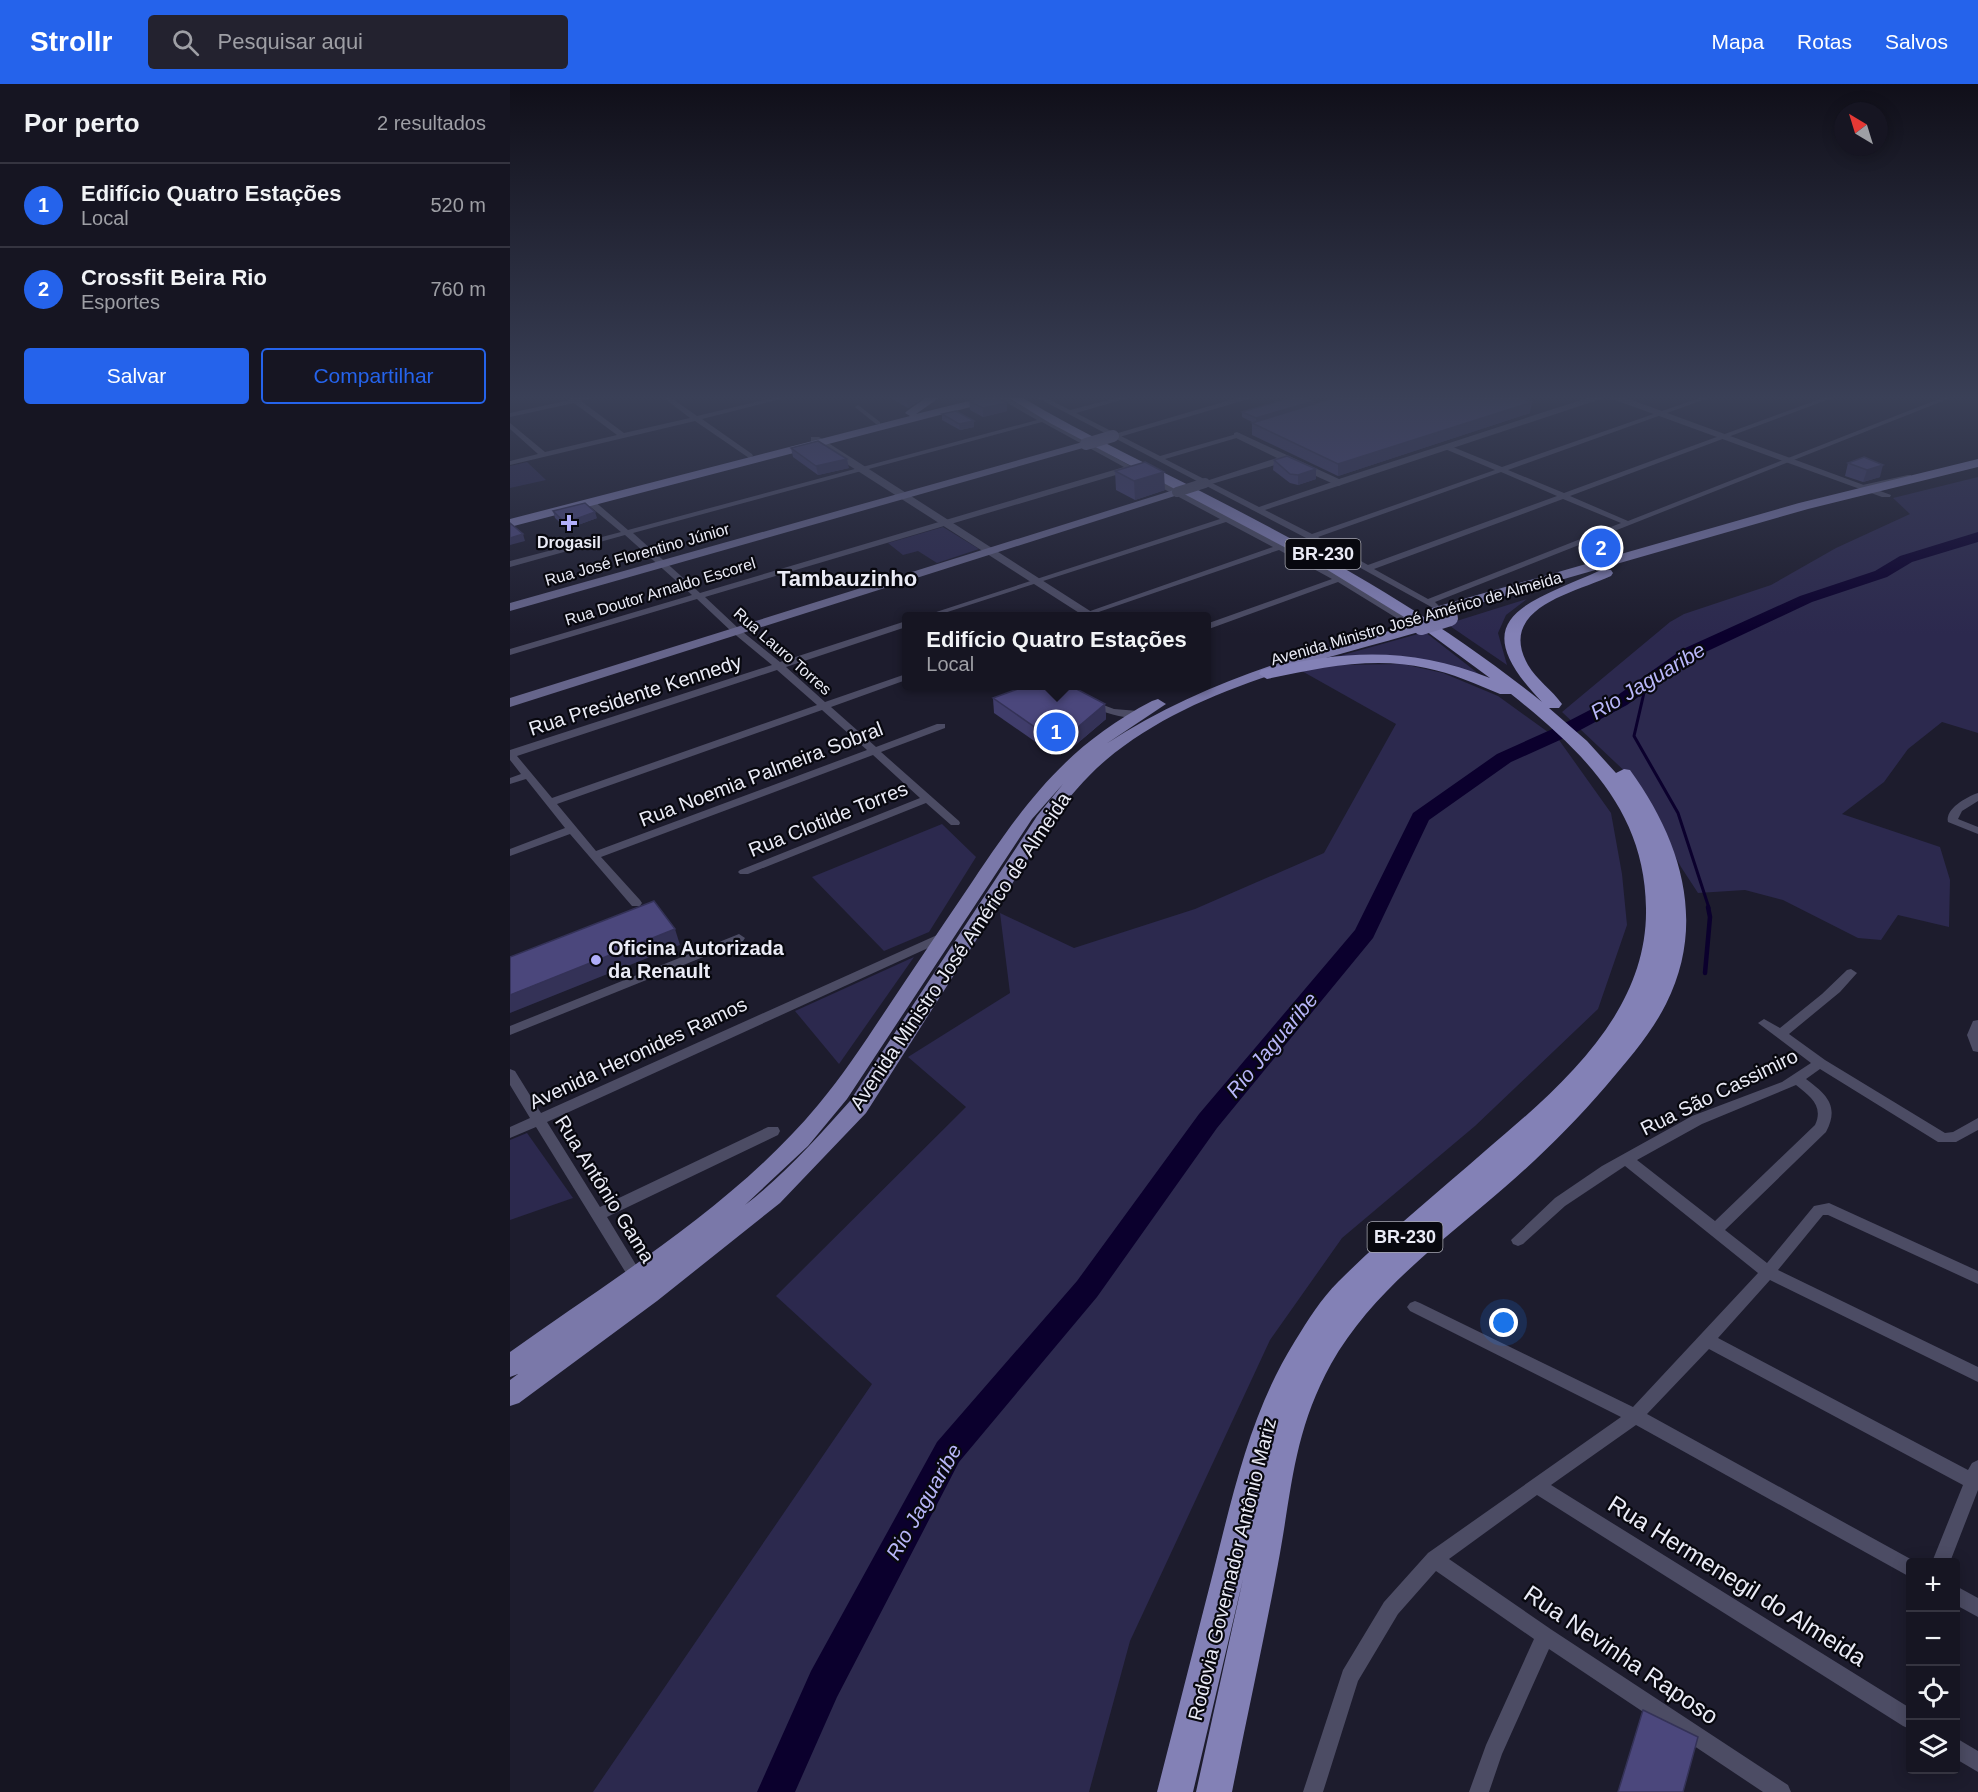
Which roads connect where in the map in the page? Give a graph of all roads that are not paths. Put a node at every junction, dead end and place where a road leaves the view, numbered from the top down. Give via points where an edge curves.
1 (677, 475) edge
2 (692, 475) edge
3 (843, 475) edge
4 (873, 475) edge
5 (976, 475) edge
6 (1107, 475) edge
7 (1143, 475) edge
8 (1149, 475) edge
9 (1174, 475) edge
10 (1189, 475) edge
11 (1232, 475) edge
12 (1321, 475) edge
13 (1363, 475) edge
14 (1489, 475) edge
15 (1513, 475) edge
16 (1620, 475) edge
17 (1749, 475) edge
18 (1831, 475) edge
19 (1915, 475) edge
20 (1937, 475) edge
21 (1955, 475) edge
22 (1970, 475) edge
23 (1909, 476) junction
24 (1925, 478) junction
25 (1205, 483) junction
26 (1338, 483) junction
27 (1944, 483) junction
28 (1866, 488) junction
29 (1177, 492) junction
30 (904, 495) junction
31 (1886, 495) junction
32 (1563, 496) junction
33 (1840, 497) junction
34 (590, 502) junction
35 (1258, 510) junction
36 (510, 518) edge
37 (1227, 519) junction
38 (947, 522) junction
39 (1626, 523) junction
40 (510, 524) edge
41 (626, 533) junction
42 (1712, 536) junction
43 (1311, 537) junction
44 (1281, 547) junction
45 (991, 550) junction
46 (663, 563) junction
47 (510, 564) edge
48 (1369, 568) junction
49 (1606, 573) junction
50 (1339, 579) junction
51 (1037, 580) junction
52 (699, 595) junction
53 (510, 607) edge
54 (1442, 607) junction
55 (940, 612) edge
56 (1081, 612) edge
57 (1098, 612) edge
58 (1412, 622) junction
59 (902, 625) edge
60 (1211, 625) edge
61 (735, 630) junction
62 (510, 652) edge
63 (779, 666) junction
64 (1267, 674) junction
65 (902, 679) edge
66 (1211, 682) edge
67 (1190, 690) edge
68 (1080, 698) edge
69 (1526, 698) junction
70 (512, 701) edge
71 (824, 706) junction
72 (1556, 712) junction
73 (1115, 719) junction
74 (940, 726) dead end
75 (1587, 743) junction
76 (874, 750) junction
77 (511, 753) edge
78 (528, 775) junction
79 (510, 781) edge
80 (1978, 796) edge
81 (926, 799) junction
82 (551, 802) junction
83 (955, 823) dead end
84 (573, 829) junction
85 (1978, 831) edge
86 (510, 852) edge
87 (594, 856) junction
88 (744, 872) dead end
89 (636, 903) dead end
90 (947, 934) junction
91 (739, 938) dead end
92 (1851, 974) dead end
93 (1764, 1023) dead end
94 (1978, 1024) edge
95 (510, 1030) edge
96 (1780, 1035) junction
97 (1978, 1048) edge
98 (1820, 1063) junction
99 (510, 1074) edge
100 (1797, 1079) junction
101 (538, 1121) junction
102 (1978, 1123) edge
103 (773, 1131) dead end
104 (510, 1133) edge
105 (1627, 1160) junction
106 (598, 1215) junction
107 (1715, 1230) junction
108 (1518, 1240) dead end
109 (1768, 1272) junction
110 (1978, 1278) edge
111 (642, 1286) junction
112 (1415, 1307) dead end
113 (1707, 1340) junction
114 (510, 1366) edge
115 (1978, 1375) edge
116 (510, 1395) edge
117 (1635, 1416) junction
118 (1975, 1474) edge
119 (1536, 1485) junction
120 (1943, 1558) edge
121 (1434, 1559) junction
122 (1906, 1566) edge
123 (1960, 1597) edge
124 (1978, 1608) edge
125 (1545, 1635) junction
126 (1906, 1716) edge
127 (1960, 1751) edge
128 (1978, 1762) edge
129 (1175, 1792) edge
130 (1214, 1792) edge
131 (1313, 1792) edge
132 (1479, 1792) edge
133 (1781, 1792) edge

1 - 36 main road
2 - 34 main road
3 - 41 street
4 - 30 street
5 - 30 main road, Rua José Florentino Júnior
6 - 38 street, Rua Doutor Arnaldo Escorel
7 - 29 street
8 - 69 highway, Rodovia Governador Antônio Mariz / BR-230 via 1377,592 1443,633
9 - 72 highway, Rodovia Governador Antônio Mariz / BR-230 via 1406,598
10 - 25 street
11 - 25 street
12 - 26 street
13 - 26 street
14 - 43 street
15 - 32 street
16 - 32 street
17 - 39 street
18 - 28 street
19 - 23 street
20 - 24 main road, Avenida Ministro José Américo de Almeida
21 - 27 main road
22 - 27 main road, Avenida Ministro José Américo de Almeida
23 - 24 street
23 - 28 street
24 - 28 main road, Avenida Ministro José Américo de Almeida
25 - 29 street, bridge
25 - 35 street
26 - 35 street
27 - 31 main road, Avenida Ministro José Américo de Almeida
28 - 31 street
28 - 33 main road, Avenida Ministro José Américo de Almeida
29 - 37 street
29 - 45 main road
30 - 38 street
30 - 46 main road, Rua José Florentino Júnior
31 - 42 main road, Avenida Ministro José Américo de Almeida
32 - 39 street
32 - 48 street
33 - 42 main road, Avenida Ministro José Américo de Almeida
33 - 54 street via 1829,496
34 - 40 main road
34 - 41 street, Rua Lauro Torres
35 - 43 street
37 - 44 street
37 - 51 street
38 - 45 street
38 - 52 street, Rua Doutor Arnaldo Escorel
39 - 54 street
41 - 46 street, Rua Lauro Torres
41 - 47 street
42 - 49 main road, Avenida Ministro José Américo de Almeida
42 - 54 main road, Avenida Ministro José Américo de Almeida
43 - 48 street
44 - 50 street
44 - 57 street
45 - 51 street
45 - 61 main road
46 - 52 street, Rua Lauro Torres
46 - 53 main road, Rua José Florentino Júnior
48 - 54 street
49 - 54 main road, Avenida Ministro José Américo de Almeida
49 - 72 highway via 1536,603 1515,622 1511,639 1518,662
50 - 58 street
50 - 60 street
51 - 55 street
51 - 56 street
52 - 61 street, Rua Lauro Torres
52 - 62 street, Rua Doutor Arnaldo Escorel
54 - 58 main road, Avenida Ministro José Américo de Almeida, bridge
58 - 64 main road, Avenida Ministro José Américo de Almeida
58 - 66 main road, Avenida Ministro José Américo de Almeida
59 - 63 street, Rua Presidente Kennedy
61 - 63 street, Rua Lauro Torres
61 - 70 main road
63 - 71 street, Rua Lauro Torres
63 - 77 street, Rua Presidente Kennedy
64 - 69 highway via 1341,660 1401,659 1452,669
64 - 111 main road, Avenida Ministro José Américo de Almeida via 1180,707 1144,726 1106,751 1080,775 1046,816 858,1107 772,1197
65 - 71 street
67 - 73 main road, Avenida Ministro José Américo de Almeida via 1138,714
68 - 73 street
69 - 72 highway, Rodovia Governador Antônio Mariz / BR-230
71 - 76 street, Rua Lauro Torres
71 - 82 street
72 - 75 highway, Rodovia Governador Antônio Mariz / BR-230
73 - 90 main road, Avenida Ministro José Américo de Almeida via 1025,816
74 - 76 street, Rua Noemia Palmeira Sobral
75 - 129 highway, Rodovia Governador Antônio Mariz / BR-230 via 1625,800 1656,877 1658,905 1650,968 1608,1046 1560,1100 1375,1263 1337,1302 1306,1344 1267,1424
75 - 130 highway, Rodovia Governador Antônio Mariz / BR-230 via 1626,777 1642,799 1671,860 1675,920 1666,982 1640,1032 1578,1102 1502,1176 1390,1272 1333,1335 1300,1398 1278,1466 1263,1559
76 - 81 street, Rua Lauro Torres
76 - 87 street, Rua Noemia Palmeira Sobral
77 - 78 street
78 - 79 street
78 - 82 street
80 - 85 street via 1953,814 1952,820
81 - 83 street, Rua Lauro Torres
81 - 88 street, Rua Clotilde Torres
82 - 84 street
84 - 86 street
84 - 87 street
87 - 89 street
90 - 101 street, Avenida Heronides Ramos
90 - 111 main road, Avenida Ministro José Américo de Almeida via 840,1094 765,1175
91 - 95 street
92 - 96 street
93 - 96 street
94 - 97 street via 1973,1035
96 - 98 street
98 - 100 street, Rua São Cassimiro
98 - 102 street via 1943,1138 1956,1137
99 - 101 street, Rua Antônio Gama
100 - 105 street, Rua São Cassimiro via 1697,1120
100 - 107 street via 1822,1102 1827,1118
101 - 104 street, Avenida Heronides Ramos
101 - 106 street, Rua Antônio Gama
103 - 106 street
105 - 107 street
105 - 108 street, Rua São Cassimiro via 1587,1182
106 - 111 street, Rua Antônio Gama
107 - 109 street
109 - 110 street via 1819,1210 1829,1209
109 - 113 street
109 - 115 street
111 - 114 main road, Avenida Ministro José Américo de Almeida
111 - 116 main road, Avenida Ministro José Américo de Almeida
112 - 117 street
113 - 117 street
113 - 118 street
117 - 119 street
117 - 122 street
118 - 120 street
119 - 121 street
119 - 126 street, Rua Hermenegil do Almeida
121 - 125 street, Rua Nevinha Raposo
121 - 131 street via 1391,1608 1350,1677
123 - 124 street
125 - 132 street
125 - 133 street, Rua Nevinha Raposo
127 - 128 street

